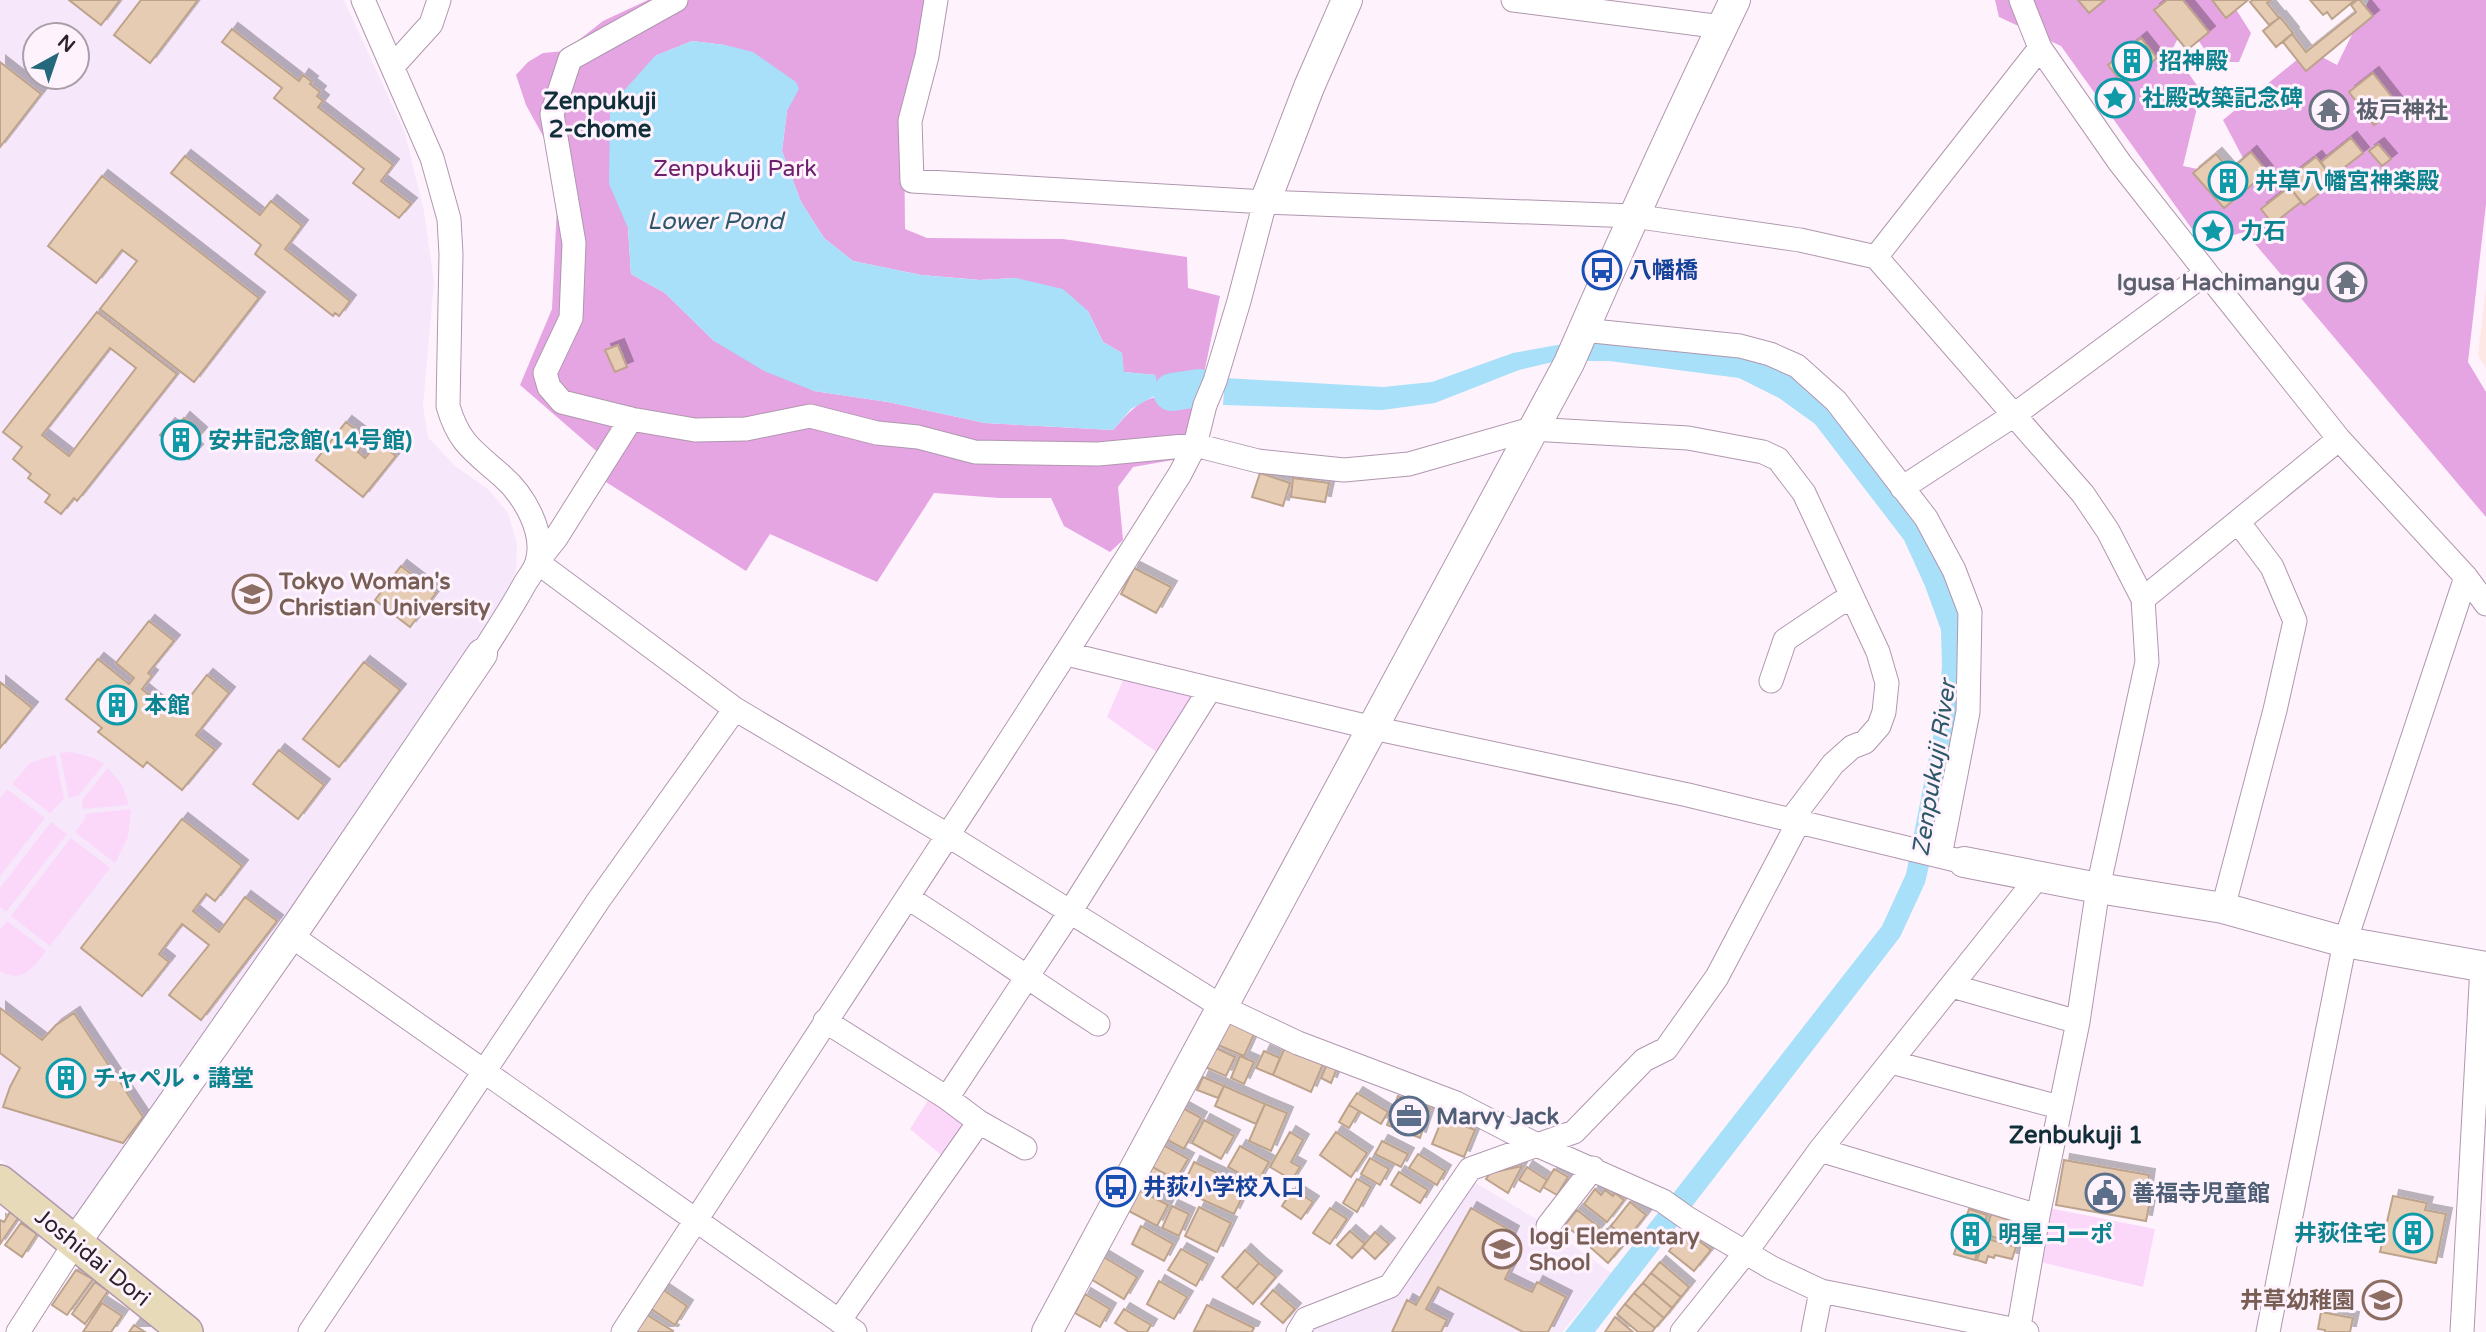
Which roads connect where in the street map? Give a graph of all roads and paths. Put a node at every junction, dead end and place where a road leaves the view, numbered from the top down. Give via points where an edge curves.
1 (363, 0) edge
2 (439, 0) edge
3 (676, 0) edge
4 (936, 0) edge
5 (1347, 0) edge
6 (1513, 0) edge
7 (1735, 0) edge
8 (2021, 0) edge
9 (1722, 27) junction
10 (2040, 48) junction
11 (393, 66) junction
12 (1265, 202) junction
13 (1633, 216) junction
14 (1876, 257) junction
15 (2206, 272) junction
16 (1578, 341) junction
17 (2014, 415) junction
18 (631, 419) junction
19 (1531, 429) junction
20 (2339, 439) junction
21 (1195, 445) junction
22 (1902, 488) junction
23 (2239, 523) junction
24 (537, 562) junction
25 (2466, 577) junction
26 (2144, 599) junction
27 (1853, 600) junction
28 (2486, 604) edge
29 (482, 653) joint
30 (1067, 654) junction
31 (1771, 681) dead end
32 (1210, 689) junction
33 (736, 709) junction
34 (1373, 728) junction
35 (1794, 822) junction
36 (949, 836) junction
37 (1947, 858) junction
38 (2038, 877) junction
39 (2098, 888) junction
40 (908, 898) junction
41 (2223, 908) junction
42 (1070, 912) junction
43 (290, 935) junction
44 (2345, 942) junction
45 (2484, 967) edge
46 (1026, 978) junction
47 (1952, 986) junction
48 (1223, 1008) junction
49 (825, 1021) junction
50 (2078, 1022) junction
51 (1098, 1024) dead end
52 (1891, 1062) junction
53 (485, 1071) junction
54 (947, 1098) junction
55 (2059, 1107) junction
56 (979, 1122) junction
57 (1539, 1146) junction
58 (1025, 1148) dead end
59 (1820, 1150) junction
60 (1593, 1168) junction
61 (0, 1182) edge
62 (2038, 1216) junction
63 (696, 1220) junction
64 (1548, 1226) dead end
65 (75, 1243) junction
66 (1746, 1252) junction
67 (1821, 1291) junction
68 (848, 1328) edge
69 (2021, 1331) edge
70 (18, 1332) edge
71 (186, 1332) edge
72 (310, 1332) edge
73 (624, 1332) edge
74 (1047, 1332) edge
75 (1298, 1332) edge
76 (1682, 1332) edge
77 (1813, 1332) edge
78 (2268, 1332) edge
79 (2462, 1332) edge

1 - 11 street
2 - 11 street via 431,24
3 - 18 street via 570,59 551,114 574,243 571,318 545,373 549,387 562,402
4 - 12 street via 910,121 912,181
5 - 12 street
6 - 9 street
7 - 9 street
8 - 10 street
9 - 13 street
10 - 14 street
10 - 15 street via 2120,163
11 - 24 street via 432,158 449,219 447,406 463,441 517,490 537,538
12 - 13 street
12 - 21 street
13 - 14 street via 1800,240
13 - 16 street
14 - 17 street
15 - 17 street
15 - 20 street
16 - 19 street
16 - 22 street via 1740,346 1797,366 1836,401
17 - 22 street
17 - 26 street via 2083,494
18 - 21 street via 695,430 746,429 810,416 877,433 1002,454 1098,454
18 - 24 street
19 - 21 street via 1409,464 1366,470 1258,461
19 - 27 street via 1688,438 1763,452 1778,460 1804,492
19 - 34 street
20 - 23 street
20 - 25 street
21 - 30 street
22 - 37 street via 1941,545 1970,612 1968,712
23 - 26 street
23 - 41 street via 2272,567 2295,621
24 - 29 street
24 - 33 street
25 - 28 street
25 - 44 street
26 - 39 street via 2147,662
27 - 31 street via 1840,603 1786,640
27 - 35 street via 1887,683 1884,712 1865,742 1841,756
29 - 43 street
30 - 32 street
30 - 36 street
32 - 34 street
32 - 42 street
33 - 36 street
33 - 53 street via 644,835
34 - 35 street via 1688,794
34 - 48 street
35 - 37 street
35 - 57 street via 1717,977 1665,1049 1644,1060 1574,1132
36 - 40 street
36 - 42 street
37 - 38 street
38 - 39 street
38 - 47 street
39 - 41 street
39 - 50 street
40 - 46 street
40 - 49 street
41 - 44 street
42 - 46 street
42 - 48 street
43 - 53 street
43 - 65 street
44 - 45 street
44 - 78 street
45 - 79 street
46 - 51 street
46 - 54 street
47 - 50 street
47 - 52 street
48 - 57 street via 1298,1043 1456,1102
48 - 74 street
49 - 54 street
49 - 63 street
50 - 55 street
52 - 55 street
52 - 59 street
53 - 63 street
53 - 72 street
54 - 56 street
55 - 62 street
56 - 58 street
56 - 68 street
57 - 60 street
57 - 75 street via 1470,1169 1390,1286 1306,1319
59 - 62 street
59 - 66 street
60 - 64 street
60 - 66 street via 1663,1201
61 - 65 main road, Joshidai Dori
62 - 69 street
63 - 68 street
63 - 73 street
65 - 70 street
65 - 71 main road, Joshidai Dori
66 - 67 street
66 - 76 street
67 - 69 street
67 - 77 street

